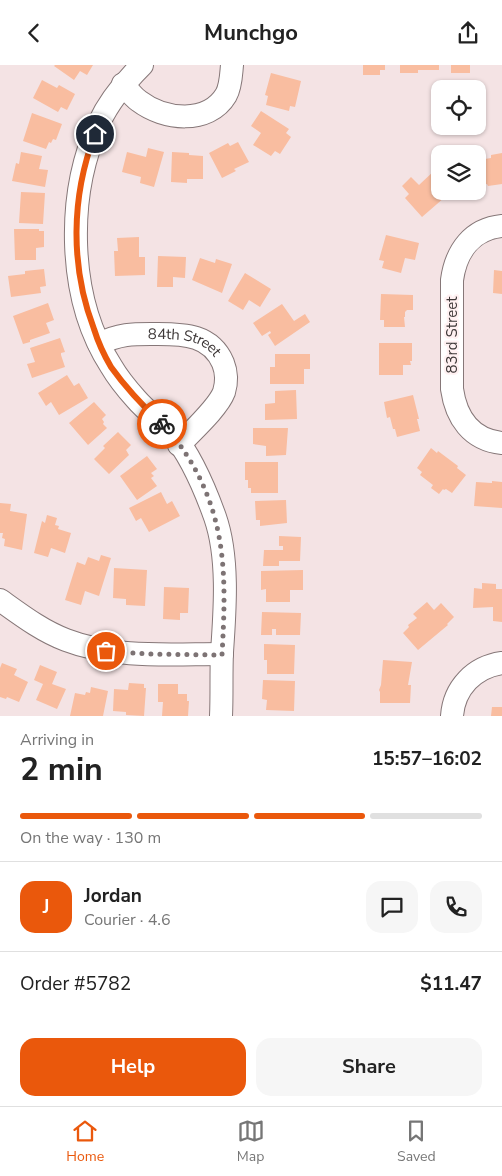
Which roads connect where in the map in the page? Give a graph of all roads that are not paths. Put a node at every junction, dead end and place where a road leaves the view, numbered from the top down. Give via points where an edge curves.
1 (142, 65) edge
2 (232, 65) edge
3 (123, 84) junction
4 (502, 226) edge
5 (100, 344) junction
6 (502, 443) edge
7 (180, 445) junction
8 (0, 600) edge
9 (222, 655) junction
10 (502, 663) edge
11 (221, 716) edge
12 (452, 716) edge

1 - 3 street
2 - 3 street via 226,95 213,110 193,117 158,111 139,101
3 - 5 street via 100,121 90,147 78,203 76,250 81,287
4 - 6 street, 83rd Street via 479,233 468,241 459,254 452,280 454,404 470,429 482,438
5 - 7 street via 111,366 136,400
5 - 7 street, 84th Street via 126,334 177,334 191,335 211,345 226,371 223,394
7 - 9 street via 199,476 216,519 225,585
8 - 9 street via 39,627 85,646 131,653
9 - 11 street
10 - 12 street via 478,670 466,681 458,693

